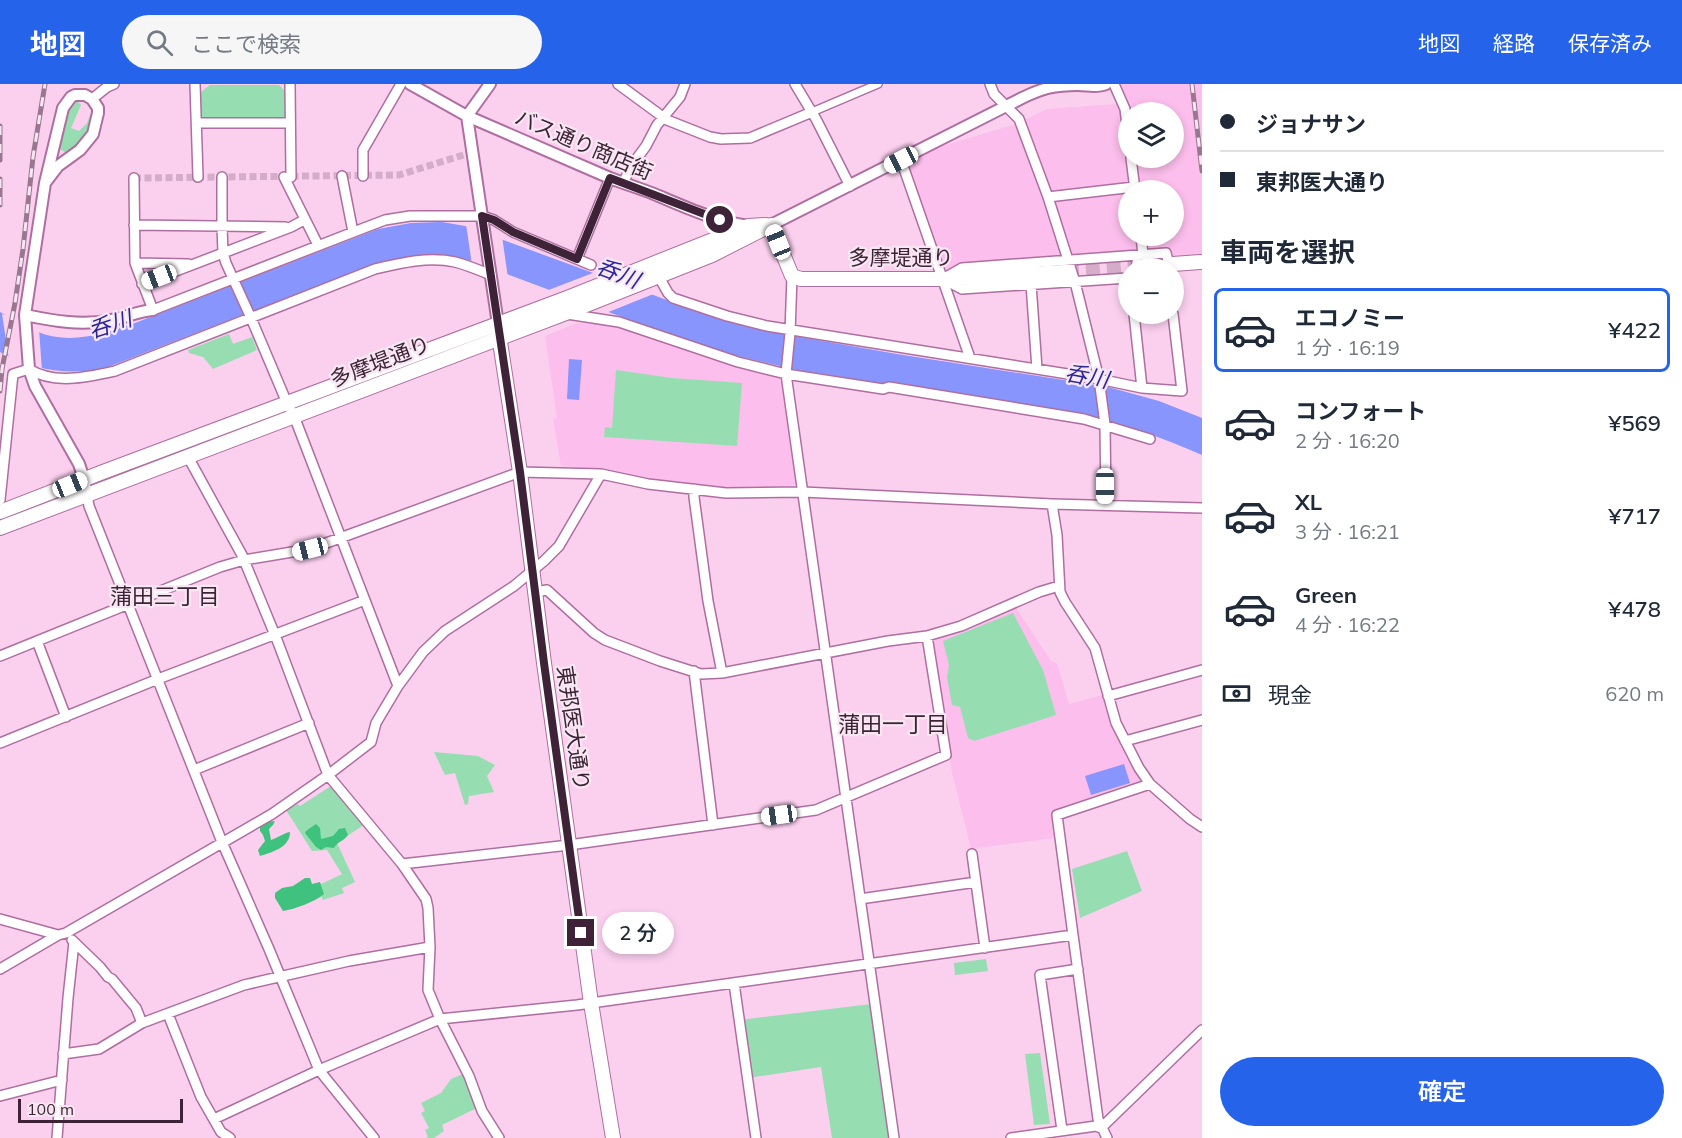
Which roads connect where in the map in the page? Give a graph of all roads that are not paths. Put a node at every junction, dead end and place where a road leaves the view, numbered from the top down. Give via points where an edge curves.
1 (68, 84) edge
2 (114, 84) edge
3 (195, 84) edge
4 (290, 84) edge
5 (401, 84) edge
6 (410, 84) edge
7 (490, 84) edge
8 (618, 84) edge
9 (685, 84) edge
10 (795, 84) edge
11 (878, 84) edge
12 (990, 84) edge
13 (1106, 84) edge
14 (1114, 84) edge
15 (1077, 85) edge
16 (75, 94) junction
17 (92, 99) junction
18 (1122, 102) edge
19 (1006, 106) junction
20 (812, 112) junction
21 (468, 116) junction
22 (663, 117) junction
23 (197, 123) junction
24 (290, 123) junction
25 (53, 149) junction
26 (67, 158) junction
27 (901, 160) junction
28 (342, 176) dead end
29 (363, 176) dead end
30 (198, 177) dead end
31 (222, 177) dead end
32 (134, 178) dead end
33 (610, 178) junction
34 (45, 183) junction
35 (623, 183) junction
36 (850, 186) junction
37 (1118, 191) edge
38 (1048, 197) junction
39 (482, 216) junction
40 (304, 220) junction
41 (134, 225) junction
42 (771, 225) junction
43 (222, 226) junction
44 (748, 226) junction
45 (291, 227) junction
46 (353, 232) junction
47 (318, 245) junction
48 (1142, 246) edge
49 (223, 253) junction
50 (1143, 255) junction
51 (1140, 258) edge
52 (1155, 258) edge
53 (577, 259) junction
54 (1184, 262) edge
55 (1200, 262) dead end
56 (135, 263) junction
57 (194, 264) junction
58 (591, 265) dead end
59 (1070, 271) junction
60 (490, 274) junction
61 (792, 276) junction
62 (659, 277) junction
63 (1118, 277) edge
64 (943, 279) junction
65 (234, 281) junction
66 (142, 284) junction
67 (1031, 284) junction
68 (153, 310) junction
69 (566, 314) junction
70 (251, 316) junction
71 (26, 318) junction
72 (1135, 324) edge
73 (1174, 324) edge
74 (499, 331) junction
75 (790, 332) junction
76 (970, 358) junction
77 (29, 368) junction
78 (1037, 369) junction
79 (786, 373) junction
80 (1100, 381) junction
81 (1142, 388) junction
82 (287, 403) junction
83 (294, 416) junction
84 (1104, 423) junction
85 (1150, 439) dead end
86 (188, 457) junction
87 (520, 472) junction
88 (601, 474) junction
89 (84, 479) junction
90 (694, 489) junction
91 (803, 492) junction
92 (87, 495) junction
93 (0, 500) edge
94 (1052, 504) junction
95 (1106, 505) junction
96 (1202, 508) edge
97 (0, 512) edge
98 (0, 528) edge
99 (340, 538) junction
100 (244, 560) junction
101 (532, 571) junction
102 (1059, 586) junction
103 (535, 592) junction
104 (365, 600) junction
105 (128, 604) junction
106 (274, 634) junction
107 (927, 636) junction
108 (37, 641) junction
109 (824, 653) junction
110 (0, 656) edge
111 (1202, 670) edge
112 (694, 671) junction
113 (722, 673) junction
114 (158, 679) junction
115 (398, 686) junction
116 (1108, 696) junction
117 (66, 717) junction
118 (1202, 720) edge
119 (309, 723) junction
120 (1125, 741) junction
121 (0, 743) edge
122 (194, 770) junction
123 (328, 775) junction
124 (1150, 784) junction
125 (845, 798) junction
126 (713, 825) junction
127 (1202, 827) edge
128 (222, 842) junction
129 (569, 845) junction
130 (972, 854) dead end
131 (402, 864) junction
132 (976, 882) junction
133 (860, 899) junction
134 (0, 919) edge
135 (62, 934) junction
136 (1072, 934) junction
137 (74, 942) junction
138 (430, 947) junction
139 (984, 948) junction
140 (869, 964) junction
141 (0, 969) edge
142 (1078, 969) junction
143 (280, 976) junction
144 (734, 983) junction
145 (591, 1003) junction
146 (168, 1014) junction
147 (440, 1019) junction
148 (142, 1023) junction
149 (1202, 1030) edge
150 (63, 1054) junction
151 (319, 1070) junction
152 (62, 1080) junction
153 (0, 1096) edge
154 (214, 1119) junction
155 (1101, 1128) junction
156 (1062, 1130) junction
157 (225, 1137) edge
158 (57, 1138) edge
159 (374, 1138) edge
160 (499, 1138) edge
161 (613, 1138) edge
162 (756, 1138) edge
163 (894, 1138) edge
164 (1011, 1138) edge
165 (1107, 1138) edge

1 - 16 street
2 - 17 street
3 - 23 street
4 - 24 street
5 - 29 street via 363,150
6 - 21 street, バス通り商店街
7 - 21 street
8 - 22 street
9 - 22 street via 676,103
10 - 20 street
11 - 20 street
12 - 19 street
13 - 15 street
14 - 18 street
15 - 19 street via 1047,87
16 - 17 street
16 - 25 street via 63,108
17 - 26 street via 98,113 93,134 81,150
19 - 27 street
19 - 38 street via 1020,119
20 - 22 street via 750,138 731,139 710,137
20 - 36 street
21 - 33 street, バス通り商店街
21 - 39 street
22 - 35 street
23 - 24 street
23 - 30 street
24 - 40 street via 287,177
25 - 26 street
25 - 34 street
26 - 34 street
27 - 36 street
27 - 64 street
28 - 46 street
31 - 43 street
32 - 41 street
33 - 35 street, バス通り商店街
33 - 53 street
34 - 71 street
35 - 44 street, バス通り商店街 via 732,224
36 - 42 street
37 - 38 street
38 - 59 street
39 - 46 street via 410,216
39 - 53 street
39 - 60 street
40 - 45 street
40 - 47 street
41 - 43 street
41 - 56 street
42 - 44 main road, 多摩堤通り
42 - 61 main road
42 - 62 main road, 多摩堤通り
43 - 45 street
43 - 49 street
44 - 74 main road, 多摩堤通り via 567,298
45 - 49 street
46 - 47 street
47 - 65 street
48 - 50 street
49 - 57 street
49 - 65 street
50 - 51 street
50 - 52 street
50 - 59 street
53 - 58 street
54 - 55 main road
56 - 57 street
56 - 66 street
57 - 66 street
59 - 63 street
59 - 64 main road, 多摩堤通り
59 - 67 street
59 - 80 street
60 - 70 street via 452,262 395,264
60 - 74 street
61 - 64 main road, 多摩堤通り
61 - 75 street
62 - 69 main road, 多摩堤通り
62 - 75 street via 673,298
64 - 67 street via 962,289
64 - 76 street
65 - 68 street
65 - 70 street
66 - 68 street
67 - 78 street
68 - 71 street via 86,323
69 - 74 main road, 多摩堤通り
69 - 79 street via 619,322 738,362
70 - 77 street via 93,376 56,378
70 - 82 street
71 - 77 street
72 - 81 street
73 - 81 street via 1182,391
74 - 82 main road, 多摩堤通り
74 - 83 main road, 多摩堤通り
74 - 87 main road, 東邦医大通り
75 - 76 street
75 - 79 street
76 - 78 street
77 - 89 street
77 - 93 street via 13,374
78 - 80 street
79 - 84 street
79 - 91 street
80 - 81 street
80 - 84 street
82 - 83 street
82 - 89 main road, 多摩堤通り
83 - 86 main road, 多摩堤通り
83 - 99 street
84 - 85 street
84 - 95 street
86 - 92 main road, 多摩堤通り
86 - 100 street
87 - 88 street
87 - 99 street
87 - 101 main road, 東邦医大通り
88 - 90 street
88 - 101 street via 559,546
89 - 92 street
89 - 97 main road, 多摩堤通り
90 - 91 street via 726,493
90 - 113 street via 708,601
91 - 94 street
91 - 109 street
92 - 98 main road, 多摩堤通り
92 - 105 street
94 - 95 street
94 - 102 street
95 - 96 street
99 - 100 street via 298,552
99 - 104 street
100 - 105 street
100 - 106 street
101 - 103 main road, 東邦医大通り
101 - 115 street via 445,631 423,652
102 - 107 street
102 - 116 street via 1095,648
103 - 112 street via 547,590 605,640
103 - 129 main road, 東邦医大通り
104 - 106 street
104 - 115 street
105 - 108 street
105 - 114 street
106 - 114 street
106 - 119 street
107 - 109 street
107 - 125 street via 946,755
108 - 110 street
108 - 117 street
109 - 113 street
109 - 125 street
111 - 116 street
112 - 113 street
112 - 126 street
114 - 117 street
114 - 122 street
115 - 123 street via 376,723 371,742
116 - 120 street
117 - 121 street
118 - 120 street
119 - 122 street
119 - 123 street
120 - 124 street
122 - 128 street
123 - 128 street via 272,814
123 - 131 street
124 - 127 street
124 - 136 street via 1057,815
125 - 126 street via 816,810
125 - 133 street
126 - 129 street
128 - 135 street
128 - 143 street
129 - 131 street
129 - 145 main road, 東邦医大通り
130 - 132 street
131 - 138 street via 426,899
132 - 133 street
132 - 139 street
133 - 140 street
134 - 135 street
135 - 137 street
135 - 141 street
136 - 139 street
136 - 142 street
137 - 148 street via 112,979 136,1008
137 - 150 street
138 - 143 street
138 - 147 street via 428,990
139 - 140 street
140 - 144 street
140 - 163 street
142 - 155 street
142 - 156 street via 1040,975
143 - 146 street via 244,985
143 - 151 street
144 - 145 street
144 - 162 street
145 - 147 street
145 - 161 main road, 東邦医大通り
146 - 148 street
146 - 154 street
147 - 151 street
147 - 160 street via 482,1111
148 - 150 street via 99,1049
149 - 155 street
150 - 152 street
151 - 154 street
151 - 159 street
152 - 153 street
152 - 158 street
154 - 157 street
155 - 156 street
155 - 165 street
156 - 164 street

